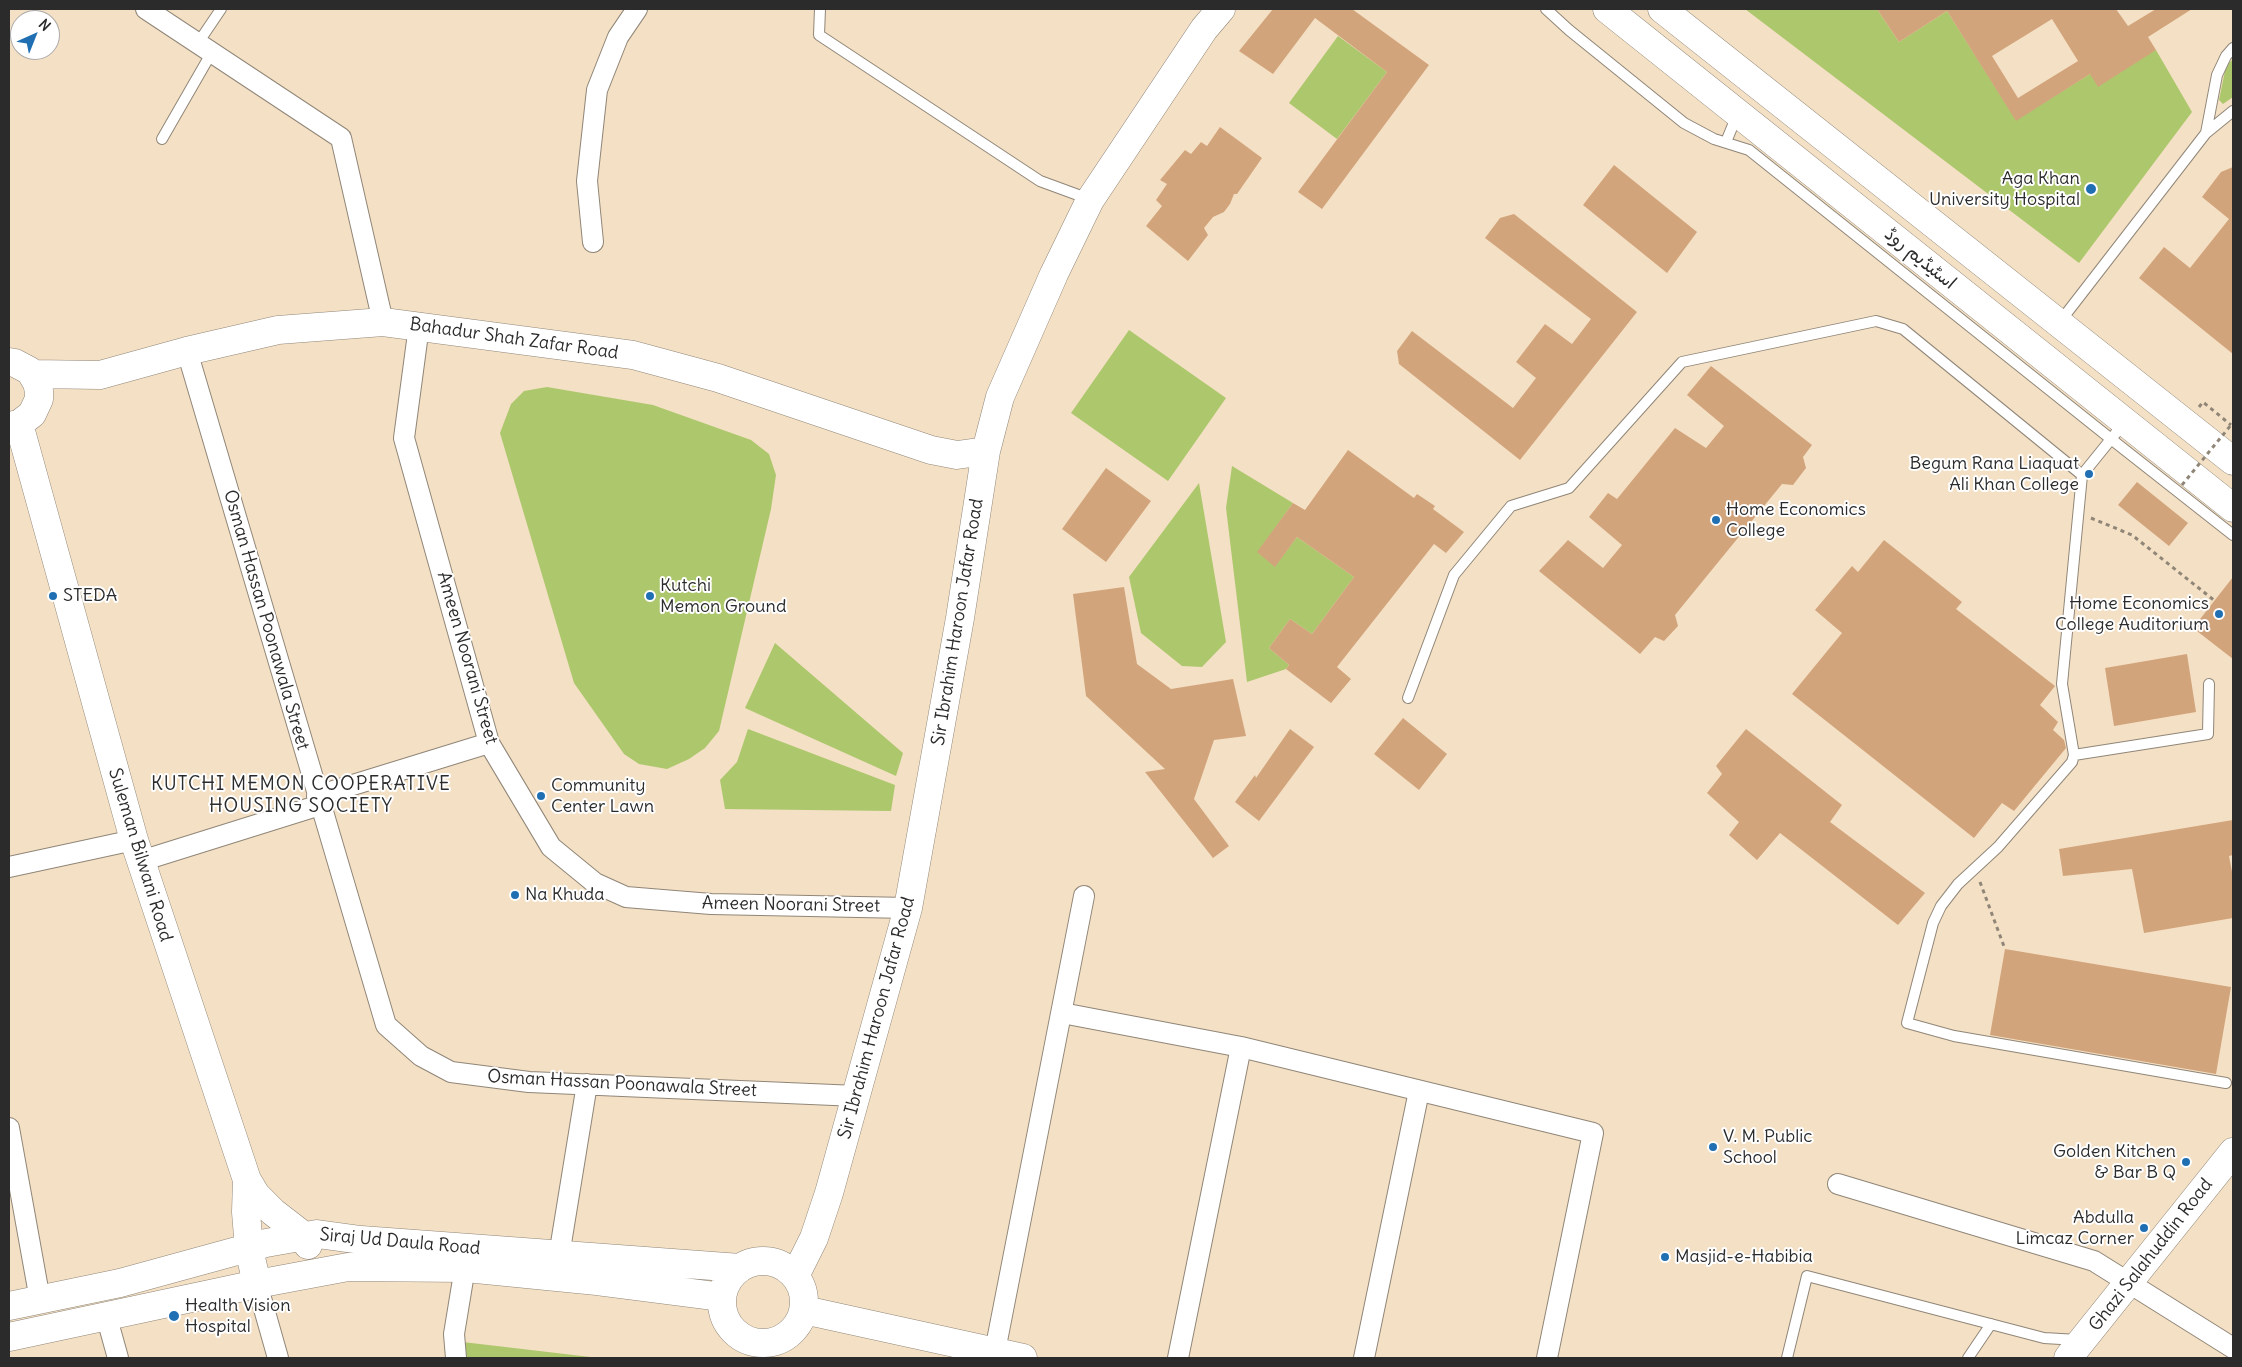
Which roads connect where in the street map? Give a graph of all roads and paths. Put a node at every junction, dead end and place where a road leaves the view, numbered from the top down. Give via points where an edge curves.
1 (146, 9) edge
2 (221, 9) edge
3 (637, 9) edge
4 (820, 9) edge
5 (1221, 9) edge
6 (1546, 9) edge
7 (1607, 9) edge
8 (1662, 9) edge
9 (205, 48) junction
10 (2233, 48) edge
11 (1760, 88) junction
12 (2233, 111) edge
13 (1738, 113) junction
14 (2206, 133) junction
15 (162, 139) dead end
16 (1726, 142) junction
17 (1090, 200) junction
18 (593, 242) dead end
19 (383, 322) junction
20 (2058, 324) junction
21 (419, 326) junction
22 (187, 351) junction
23 (19, 364) edge
24 (100, 375) junction
25 (2204, 402) dead end
26 (21, 419) edge
27 (2118, 431) junction
28 (986, 451) junction
29 (2233, 460) edge
30 (2082, 475) junction
31 (2182, 485) dead end
32 (2233, 508) edge
33 (2079, 513) junction
34 (2233, 534) edge
35 (2215, 601) dead end
36 (2209, 684) dead end
37 (1408, 698) dead end
38 (489, 743) junction
39 (2074, 755) junction
40 (319, 800) junction
41 (137, 851) junction
42 (9, 867) edge
43 (1975, 868) junction
44 (1084, 896) dead end
45 (908, 908) junction
46 (2005, 949) dead end
47 (1062, 1013) junction
48 (1241, 1047) junction
49 (2226, 1083) dead end
50 (587, 1084) junction
51 (1420, 1090) junction
52 (857, 1096) junction
53 (9, 1128) edge
54 (2233, 1152) edge
55 (247, 1180) junction
56 (1838, 1184) dead end
57 (304, 1236) junction
58 (249, 1249) junction
59 (467, 1258) junction
60 (558, 1265) junction
61 (740, 1268) junction
62 (317, 1272) junction
63 (794, 1276) junction
64 (2129, 1283) junction
65 (256, 1284) junction
66 (722, 1297) junction
67 (40, 1300) junction
68 (9, 1306) edge
69 (804, 1310) junction
70 (106, 1315) junction
71 (1991, 1324) junction
72 (9, 1337) edge
73 (2233, 1348) edge
74 (740, 1349) edge
75 (770, 1350) edge
76 (2076, 1350) edge
77 (995, 1351) junction
78 (118, 1358) edge
79 (278, 1358) edge
80 (456, 1358) edge
81 (1023, 1358) edge
82 (1178, 1358) edge
83 (1364, 1358) edge
84 (1547, 1358) edge
85 (1788, 1358) edge
86 (1968, 1358) edge

1 - 9 street
2 - 9 lane
3 - 18 street via 618,37 597,90 586,181
4 - 17 lane via 819,35 1040,181
5 - 17 main road, Sir Ibrahim Haroon Jafar Road via 1204,29
6 - 16 lane via 1684,123 1706,136
7 - 13 main road, اسٹیڈیم روڈ
8 - 11 main road, اسٹیڈیم روڈ
9 - 15 lane
9 - 19 street via 341,138
10 - 14 lane via 2217,76
11 - 13 main road
11 - 20 main road, اسٹیڈیم روڈ
12 - 14 lane
13 - 16 lane
13 - 27 main road, اسٹیڈیم روڈ
14 - 20 lane
16 - 27 lane via 1750,150
17 - 28 main road, Sir Ibrahim Haroon Jafar Road via 1000,396
19 - 21 main road, Bahadur Shah Zafar Road
19 - 22 main road, Bahadur Shah Zafar Road via 278,330
20 - 29 main road, اسٹیڈیم روڈ
21 - 28 main road, Bahadur Shah Zafar Road via 633,355 718,378 931,450 957,455
21 - 38 street, Ameen Noorani Street via 404,438
22 - 24 main road, Bahadur Shah Zafar Road
22 - 40 street, Osman Hassan Poonawala Street
23 - 24 main road, Bahadur Shah Zafar Road
23 - 26 main road, Suleman Bilwani Road via 39,391
24 - 26 main road via 78,384
25 - 31 path, bridge via 2231,424
26 - 41 main road, Suleman Bilwani Road
27 - 30 lane
27 - 32 main road, اسٹیڈیم روڈ
27 - 34 lane
28 - 45 main road, Sir Ibrahim Haroon Jafar Road
30 - 33 lane
30 - 37 lane via 1903,329 1876,322 1682,362 1570,488 1511,506 1454,575
33 - 35 path via 2132,535
33 - 39 lane via 2062,684
36 - 39 lane via 2208,734
38 - 40 street
38 - 45 street, Ameen Noorani Street via 551,847 595,883 626,897 711,904
39 - 43 lane via 2072,762 2007,837
40 - 41 street
40 - 50 street, Osman Hassan Poonawala Street via 386,1025 421,1056 451,1072 529,1082
41 - 42 street
41 - 55 main road, Suleman Bilwani Road
43 - 46 path
43 - 49 lane via 1941,906 1933,923 1907,1023 1954,1036
44 - 47 street
45 - 52 main road, Sir Ibrahim Haroon Jafar Road
47 - 48 street
47 - 77 street
48 - 51 street
48 - 82 street
50 - 52 street, Osman Hassan Poonawala Street
50 - 60 street
51 - 83 street
51 - 84 street via 1593,1133
52 - 63 main road, Sir Ibrahim Haroon Jafar Road via 814,1238
53 - 67 street
54 - 64 main road, Ghazi Salahuddin Road
55 - 57 main road via 267,1206
55 - 58 main road, Suleman Bilwani Road
56 - 64 street via 2094,1261
57 - 58 main road, Siraj Ud Daula Road
57 - 59 main road, Siraj Ud Daula Road via 332,1235
57 - 62 main road
58 - 65 main road, Suleman Bilwani Road
58 - 67 main road, Siraj Ud Daula Road
59 - 60 main road, Siraj Ud Daula Road
59 - 62 main road, Siraj Ud Daula Road
59 - 80 street via 454,1334
60 - 61 main road, Siraj Ud Daula Road
60 - 66 main road, Siraj Ud Daula Road
61 - 63 main road via 762,1261 786,1268
61 - 66 main road via 728,1280
62 - 65 main road, Siraj Ud Daula Road
63 - 69 main road via 803,1292
64 - 73 street
64 - 76 main road, Ghazi Salahuddin Road
65 - 70 main road, Siraj Ud Daula Road
65 - 79 street
66 - 74 main road via 726,1322
67 - 68 main road, Siraj Ud Daula Road
69 - 75 main road via 793,1331
69 - 77 main road
70 - 72 main road, Siraj Ud Daula Road
70 - 78 street
71 - 76 lane
71 - 85 lane via 1807,1276
71 - 86 lane
74 - 75 main road via 758,1344
77 - 81 main road

